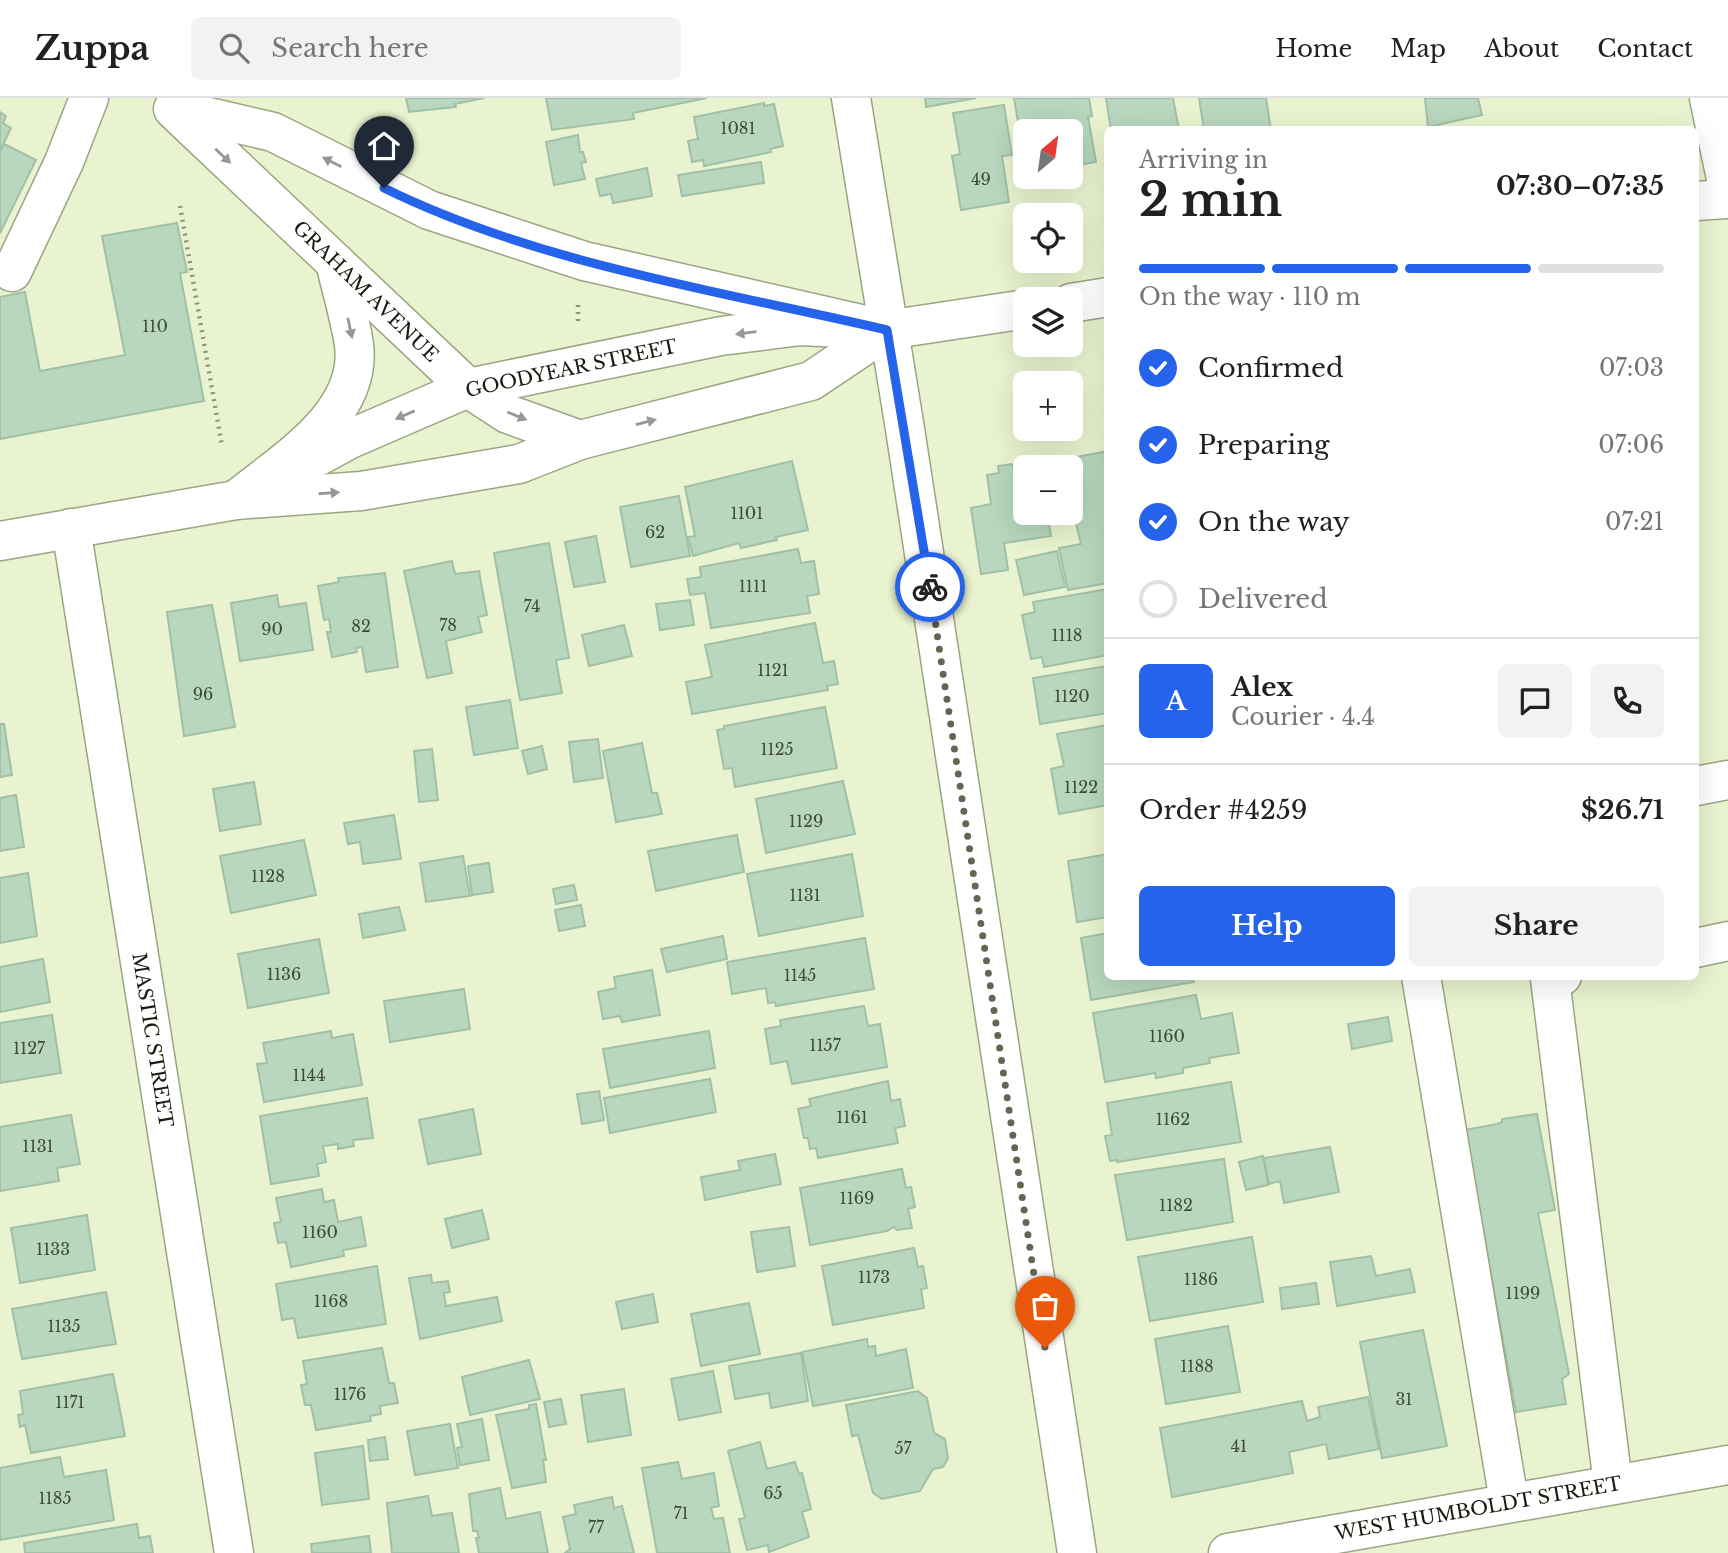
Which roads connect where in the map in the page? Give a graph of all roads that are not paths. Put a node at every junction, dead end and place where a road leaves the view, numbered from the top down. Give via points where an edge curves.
1 (89, 98) edge
2 (851, 98) edge
3 (1709, 98) edge
4 (168, 102) edge
5 (1728, 188) edge
6 (1728, 199) edge
7 (1699, 201) edge
8 (335, 261) junction
9 (12, 272) dead end
10 (1104, 298) edge
11 (1083, 301) edge
12 (1013, 311) edge
13 (887, 330) junction
14 (468, 388) junction
15 (580, 440) junction
16 (236, 500) junction
17 (71, 527) junction
18 (0, 541) edge
19 (1728, 780) edge
20 (1699, 785) edge
21 (1728, 941) edge
22 (1699, 947) edge
23 (1422, 980) edge
24 (1550, 980) edge
25 (1728, 1465) edge
26 (1613, 1484) junction
27 (1509, 1502) junction
28 (234, 1553) edge
29 (1077, 1553) edge
30 (1228, 1553) edge

1 - 9 street
2 - 13 street
3 - 5 street
4 -> 8 street, GRAHAM AVENUE
13 -> 4 street, GRAHAM AVENUE via 584,261 429,210 272,132
6 - 7 street
8 - 14 street, GRAHAM AVENUE
8 -> 16 street via 354,348 350,381 339,408
10 - 11 street
12 - 13 street, GOODYEAR STREET
13 -> 14 street, GOODYEAR STREET via 800,326 721,336
15 -> 13 street, GOODYEAR STREET via 811,381
13 - 29 street
14 -> 15 street, GRAHAM AVENUE via 508,414
14 -> 16 street, GOODYEAR STREET via 349,439
16 -> 15 street, GOODYEAR STREET via 361,491 519,464
16 - 17 street, GOODYEAR STREET
17 - 18 street, GOODYEAR STREET
17 - 28 street, MASTIC STREET
19 - 20 street
21 - 22 street
23 - 27 street
24 - 26 street
25 - 26 street, WEST HUMBOLDT STREET
26 - 27 street, WEST HUMBOLDT STREET
27 - 30 street, WEST HUMBOLDT STREET

